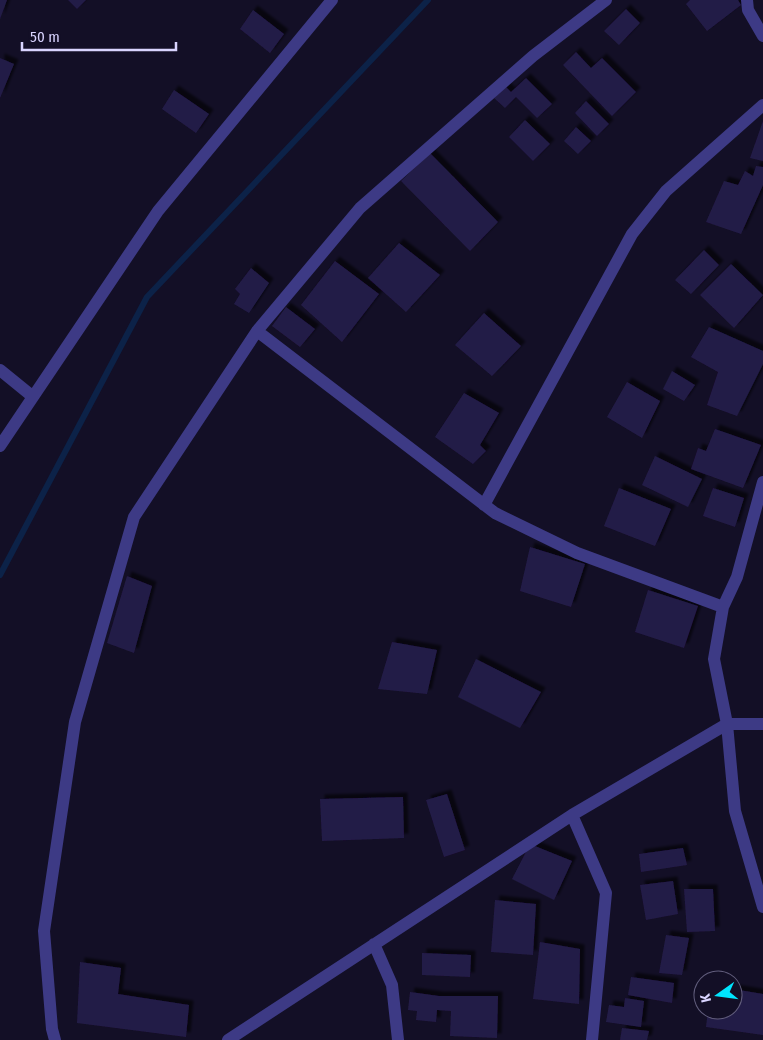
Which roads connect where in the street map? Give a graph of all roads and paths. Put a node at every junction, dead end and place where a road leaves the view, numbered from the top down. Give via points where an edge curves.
1 (332, 0) edge
2 (606, 0) edge
3 (747, 0) edge
4 (763, 36) edge
5 (763, 105) edge
6 (257, 331) junction
7 (0, 370) edge
8 (32, 396) junction
9 (0, 446) edge
10 (763, 482) edge
11 (484, 505) junction
12 (723, 607) junction
13 (728, 724) junction
14 (763, 724) edge
15 (572, 814) junction
16 (763, 906) edge
17 (374, 944) junction
18 (56, 1040) edge
19 (228, 1040) edge
20 (398, 1040) edge
21 (592, 1040) edge

1 - 8 street via 158,211
2 - 6 street via 533,56 360,208
3 - 4 street via 748,10
5 - 11 street via 666,191 632,234
6 - 11 street
6 - 18 street via 134,517 77,713 44,931 52,1029
7 - 8 street
8 - 9 street
10 - 12 street via 736,577
11 - 12 street via 577,553
12 - 13 street via 714,660
13 - 14 street
13 - 15 street
13 - 16 street via 736,811
15 - 17 street
15 - 21 street via 606,893
17 - 19 street
17 - 20 street via 392,985

